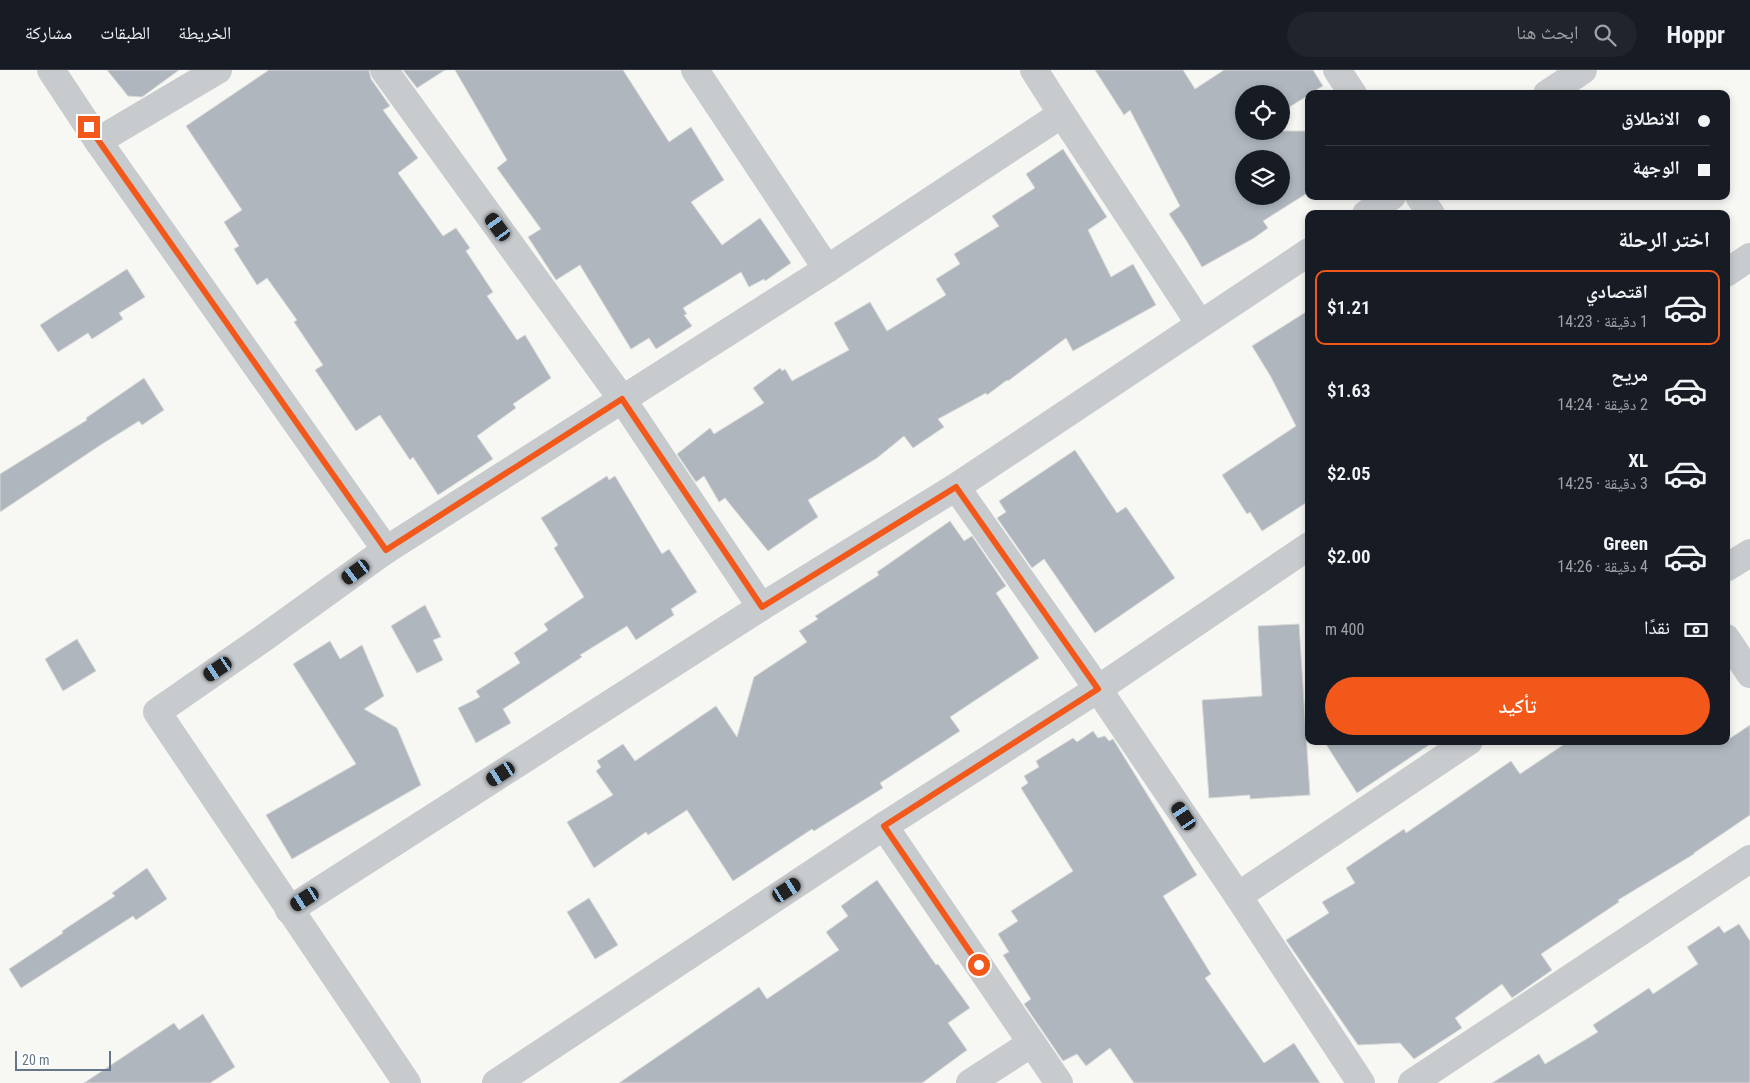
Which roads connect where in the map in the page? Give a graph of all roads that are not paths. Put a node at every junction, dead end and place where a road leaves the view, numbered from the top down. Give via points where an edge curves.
1 (51, 70) edge
2 (218, 70) edge
3 (384, 70) edge
4 (695, 70) edge
5 (1034, 70) edge
6 (1337, 70) edge
7 (1583, 70) edge
8 (1350, 90) edge
9 (1553, 90) edge
10 (1062, 114) junction
11 (98, 141) junction
12 (1386, 200) edge
13 (1372, 210) edge
14 (1305, 255) edge
15 (1750, 257) edge
16 (827, 269) junction
17 (1730, 270) edge
18 (1200, 324) junction
19 (622, 399) junction
20 (956, 487) junction
21 (1305, 549) edge
22 (386, 550) junction
23 (1750, 553) edge
24 (1730, 566) edge
25 (762, 607) junction
26 (1730, 644) edge
27 (1750, 674) edge
28 (1098, 689) junction
29 (1464, 745) edge
30 (884, 826) junction
31 (1750, 859) edge
32 (1238, 896) junction
33 (289, 910) junction
34 (1032, 1043) junction
35 (407, 1083) edge
36 (496, 1083) edge
37 (970, 1083) edge
38 (1059, 1083) edge
39 (1361, 1083) edge
40 (1412, 1083) edge

1 - 11 street
2 - 11 street
3 - 19 street
4 - 16 street
5 - 10 street
6 - 8 street
7 - 9 street
10 - 16 street
10 - 18 street
11 - 22 street
12 - 13 street
14 - 18 street
15 - 17 street
16 - 19 street
18 - 20 street
19 - 22 street
19 - 25 street
20 - 25 street
20 - 28 street
21 - 28 street
22 - 33 street via 157,712
23 - 24 street
25 - 33 street
26 - 27 street
28 - 30 street
28 - 32 street
29 - 32 street
30 - 34 street
30 - 36 street
31 - 40 street
32 - 39 street
33 - 35 street
34 - 37 street
34 - 38 street

